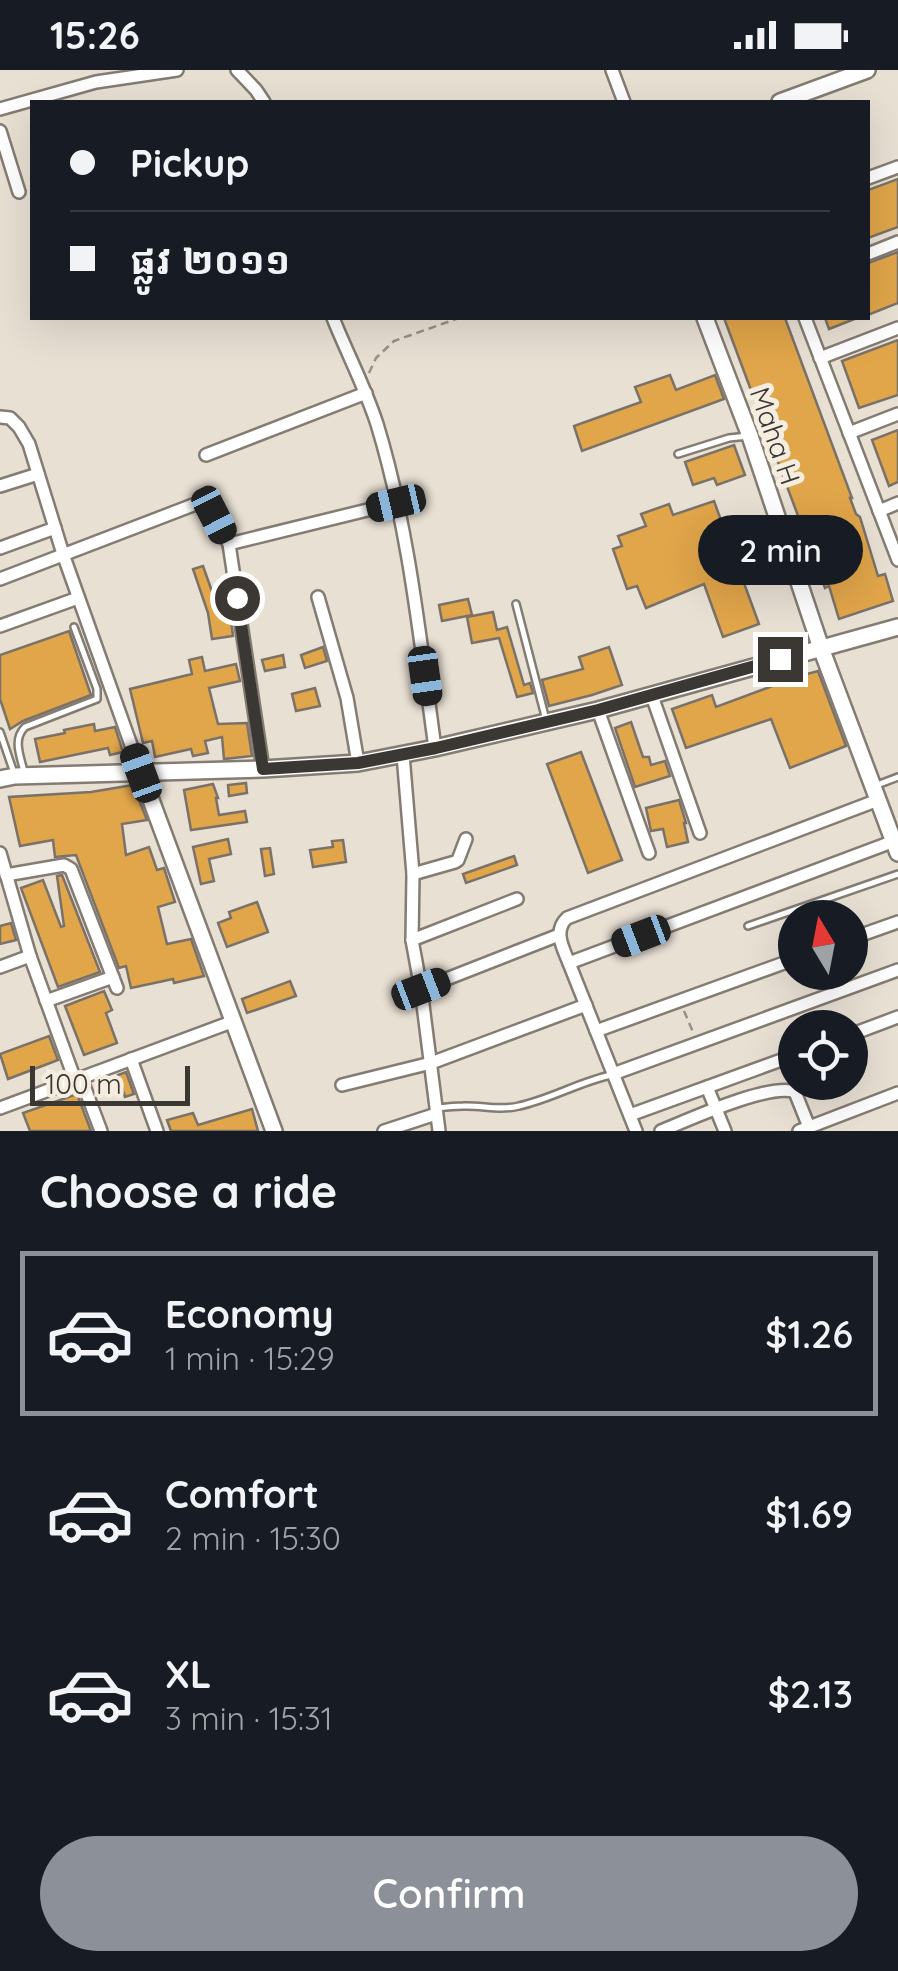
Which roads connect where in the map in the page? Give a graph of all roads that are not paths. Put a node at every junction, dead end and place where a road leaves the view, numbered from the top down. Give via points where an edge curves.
1 (177, 70) edge
2 (237, 70) edge
3 (612, 70) edge
4 (866, 70) edge
5 (32, 100) edge
6 (263, 100) edge
7 (623, 100) edge
8 (785, 100) edge
9 (30, 101) edge
10 (0, 109) edge
11 (0, 131) edge
12 (898, 166) edge
13 (870, 177) edge
14 (19, 192) dead end
15 (898, 242) edge
16 (870, 253) edge
17 (334, 320) edge
18 (706, 320) edge
19 (806, 320) edge
20 (898, 328) edge
21 (820, 358) junction
22 (365, 388) junction
23 (898, 414) edge
24 (0, 417) edge
25 (849, 433) junction
26 (750, 436) junction
27 (678, 454) dead end
28 (206, 455) dead end
29 (38, 474) junction
30 (0, 486) edge
31 (396, 503) junction
32 (898, 504) edge
33 (879, 510) junction
34 (55, 528) junction
35 (892, 529) edge
36 (228, 544) junction
37 (0, 548) edge
38 (63, 554) junction
39 (898, 560) edge
40 (0, 579) edge
41 (318, 597) dead end
42 (78, 598) junction
43 (516, 604) dead end
44 (0, 626) edge
45 (898, 626) edge
46 (74, 627) dead end
47 (821, 648) junction
48 (652, 696) junction
49 (598, 710) junction
50 (547, 722) junction
51 (0, 732) edge
52 (436, 748) junction
53 (403, 755) junction
54 (358, 763) junction
55 (263, 769) junction
56 (141, 773) junction
57 (13, 777) edge
58 (898, 777) edge
59 (875, 793) junction
60 (700, 833) dead end
61 (466, 839) dead end
62 (896, 845) edge
63 (649, 852) dead end
64 (0, 853) edge
65 (412, 874) junction
66 (898, 874) edge
67 (6, 875) junction
68 (518, 899) dead end
69 (898, 922) edge
70 (748, 926) dead end
71 (868, 933) edge
72 (559, 936) junction
73 (412, 940) junction
74 (30, 956) junction
75 (569, 963) junction
76 (778, 965) edge
77 (0, 967) edge
78 (898, 970) edge
79 (421, 989) junction
80 (46, 1002) junction
81 (586, 1005) junction
82 (898, 1018) edge
83 (234, 1021) junction
84 (868, 1029) edge
85 (596, 1031) junction
86 (131, 1059) junction
87 (778, 1061) edge
88 (431, 1063) junction
89 (613, 1074) junction
90 (78, 1079) junction
91 (342, 1085) dead end
92 (707, 1087) junction
93 (898, 1093) edge
94 (0, 1108) edge
95 (716, 1109) junction
96 (436, 1111) junction
97 (630, 1115) junction
98 (804, 1129) edge
99 (101, 1131) edge
100 (157, 1131) edge
101 (274, 1131) edge
102 (384, 1131) edge
103 (440, 1131) edge
104 (636, 1131) edge
105 (660, 1131) edge
106 (725, 1131) edge

1 - 5 street
2 - 6 street
3 - 7 street
4 - 8 main road
9 - 10 street
11 - 14 street
12 - 13 street
15 - 16 street
17 - 22 street
18 - 26 main road, Maha H
19 - 21 street
20 - 21 street
21 - 25 street
22 - 28 street
22 - 31 street
23 - 25 street
24 - 29 street via 19,426
25 - 33 street
26 - 27 lane
26 - 47 main road, Maha H
29 - 30 street
29 - 34 street
31 - 36 street
31 - 52 street
32 - 33 street
33 - 35 street
34 - 37 street
34 - 38 street
35 - 39 street
36 - 38 street via 204,504
36 - 55 street
38 - 40 street
38 - 42 street
41 - 54 street
42 - 44 street
42 - 56 street
43 - 50 lane
45 - 47 main road
46 - 57 lane via 97,699 25,727
47 - 48 main road
47 - 59 main road, Maha H
48 - 49 main road
48 - 60 street
49 - 50 main road
49 - 63 street
50 - 52 main road
51 - 57 lane
52 - 53 main road
53 - 54 main road
53 - 65 street
54 - 55 main road
55 - 56 main road
56 - 57 main road
56 - 83 main road
58 - 59 lane
59 - 62 main road, Maha H
59 - 72 street via 566,918
61 - 65 street via 455,862
62 - 75 street
64 - 67 street
65 - 73 street
66 - 70 lane
67 - 74 street
67 - 80 street via 70,869 115,982
68 - 73 street
69 - 71 street
72 - 75 street
72 - 79 street
73 - 79 street
74 - 77 street
74 - 80 street
75 - 81 street
76 - 85 street
78 - 89 street
79 - 88 street
80 - 90 street
81 - 85 street
81 - 88 street
82 - 84 street
83 - 86 street
83 - 101 main road
85 - 89 street
86 - 90 street
86 - 100 street
87 - 92 street
88 - 91 street
88 - 96 street
89 - 96 lane via 517,1107
89 - 97 street
90 - 94 street
90 - 99 street
92 - 95 street
92 - 97 street
93 - 98 street
95 - 98 street via 791,1090
95 - 105 street
95 - 106 street
96 - 102 street
96 - 103 street
97 - 104 street

